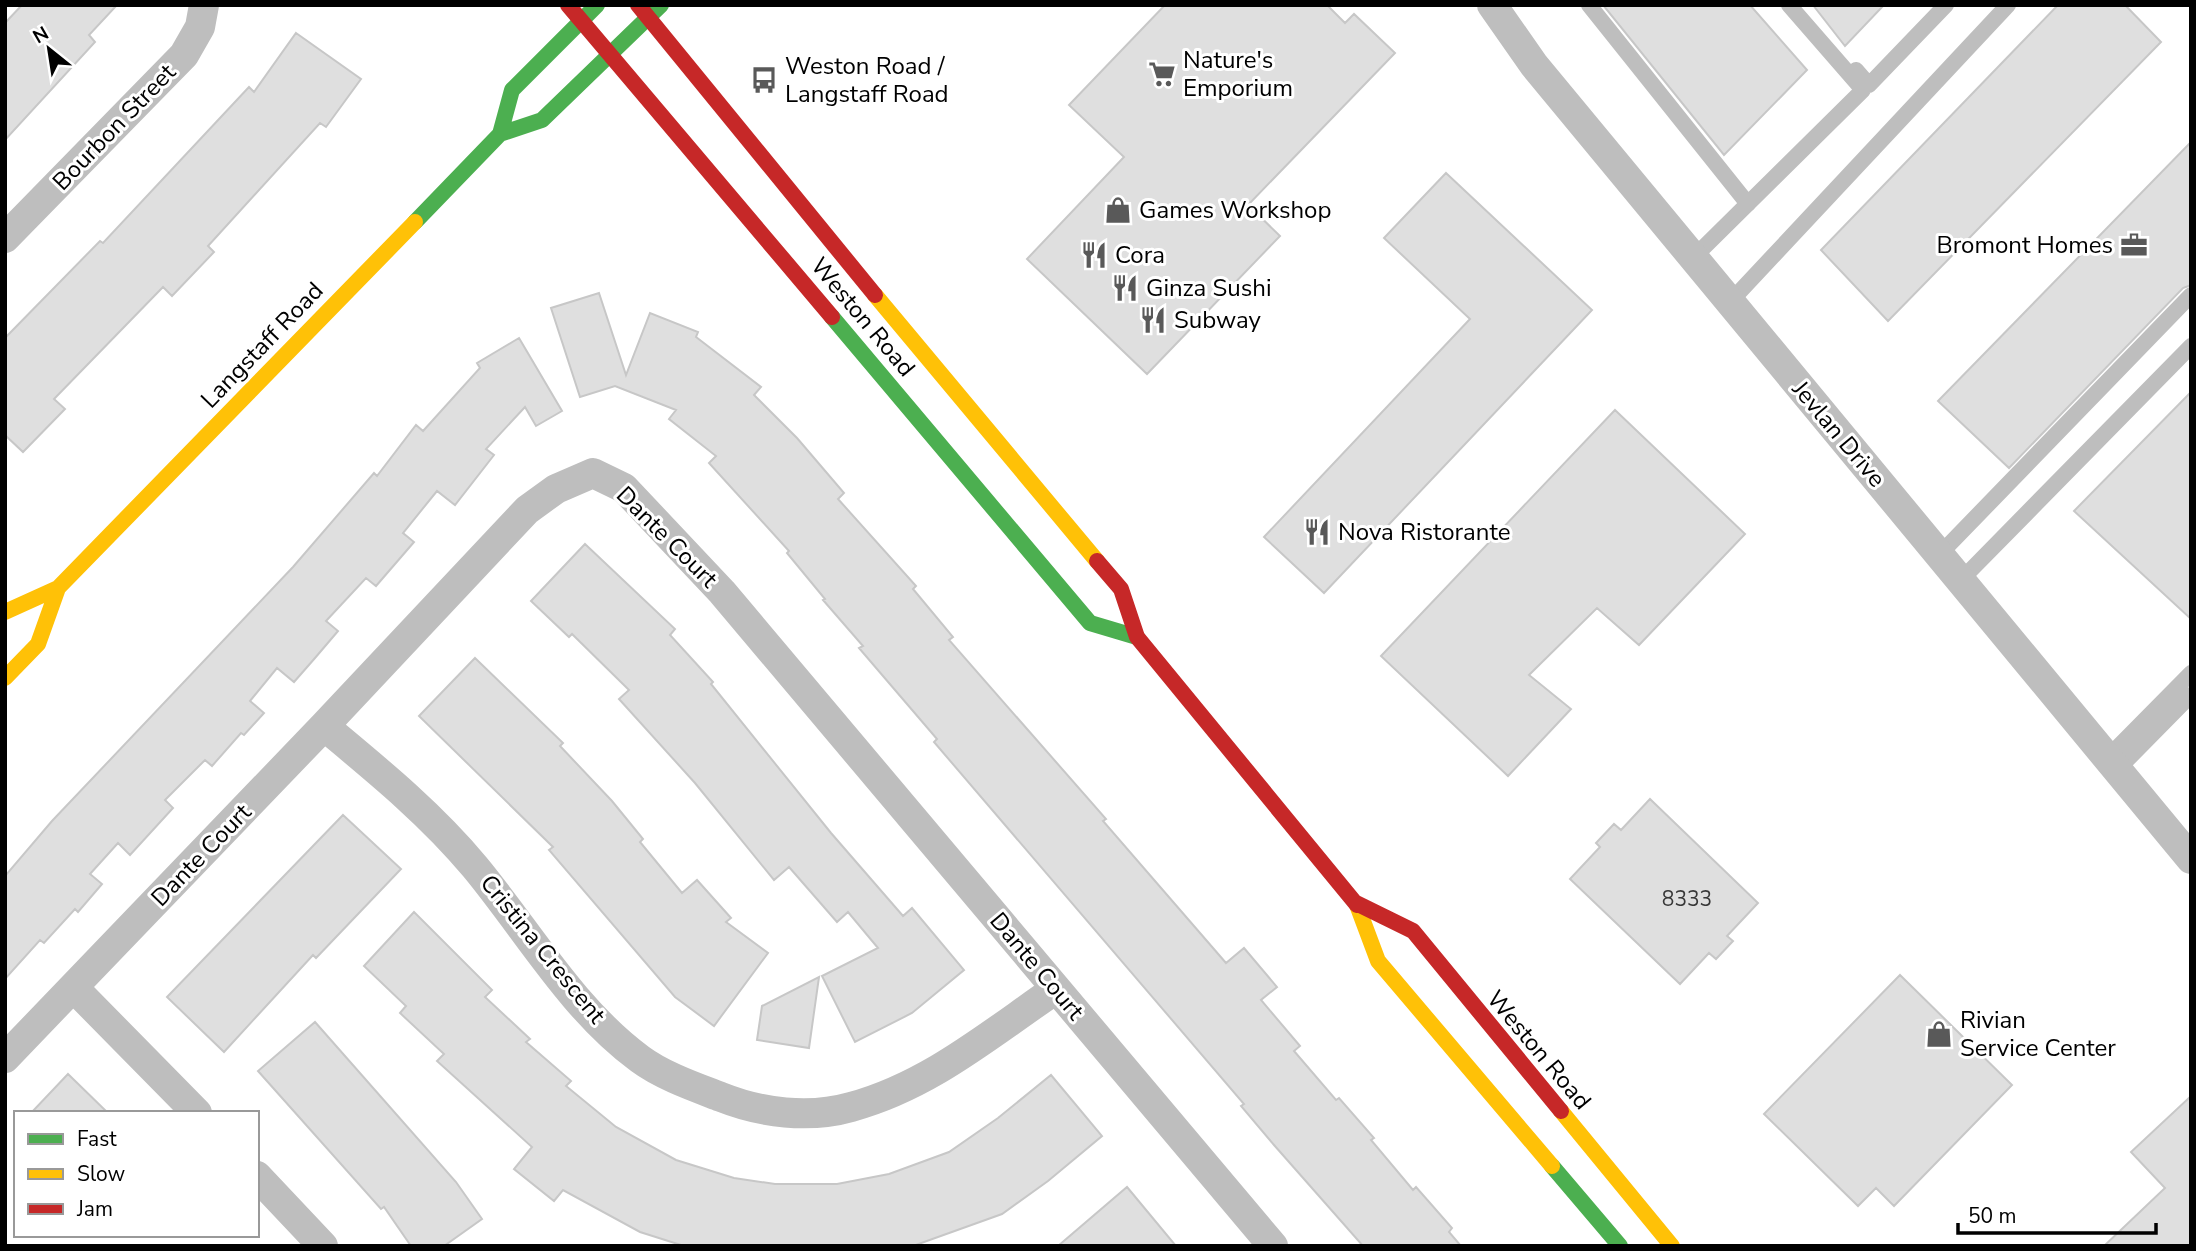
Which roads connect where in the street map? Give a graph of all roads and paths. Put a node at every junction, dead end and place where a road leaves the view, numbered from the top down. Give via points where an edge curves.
1 (204, 5) edge
2 (568, 5) edge
3 (597, 5) edge
4 (661, 5) edge
5 (1492, 5) edge
6 (1589, 5) edge
7 (1789, 5) edge
8 (1800, 5) edge
9 (1946, 5) edge
10 (2007, 5) edge
11 (643, 11) edge
12 (582, 21) junction
13 (610, 54) junction
14 (500, 134) junction
15 (1748, 204) junction
16 (5, 238) edge
17 (1693, 258) junction
18 (2191, 295) edge
19 (1730, 302) junction
20 (2191, 346) edge
21 (1939, 555) junction
22 (1960, 581) junction
23 (58, 588) junction
24 (5, 612) edge
25 (1137, 637) junction
26 (2191, 673) edge
27 (5, 678) edge
28 (2191, 695) edge
29 (324, 726) junction
30 (2112, 764) junction
31 (2191, 859) edge
32 (1356, 903) junction
33 (74, 988) junction
34 (1056, 989) junction
35 (5, 1058) edge
36 (195, 1111) edge
37 (259, 1178) edge
38 (323, 1246) edge
39 (1273, 1246) edge
40 (1620, 1246) edge
41 (1672, 1246) edge

1 - 16 street, Bourbon Street via 200,27 184,55
2 - 12 main road, Weston Road
3 - 12 main road, Langstaff Road
4 - 11 main road, Langstaff Road
5 - 17 street, Jevlan Drive via 1534,65
6 - 15 lane
7 - 15 lane via 1863,90
8 - 9 lane via 1869,85
10 - 19 lane
11 - 13 main road, Langstaff Road
11 - 25 main road, Weston Road via 1121,589
12 - 13 main road, Weston Road
12 - 14 main road, Langstaff Road via 512,90
13 - 14 main road, Langstaff Road via 542,120
13 - 25 main road, Weston Road via 1090,623
14 - 23 main road, Langstaff Road
15 - 17 lane
17 - 19 street, Jevlan Drive
18 - 21 lane
19 - 21 street, Jevlan Drive
20 - 22 lane
21 - 22 street, Jevlan Drive
22 - 30 street, Jevlan Drive
23 - 24 main road, Langstaff Road
23 - 27 main road, Langstaff Road via 38,644
25 - 32 main road, Weston Road
26 - 30 lane
28 - 30 lane
29 - 33 street, Dante Court
29 - 34 street, Cristina Crescent via 391,780 474,866 583,1005 641,1059 692,1086 749,1108 798,1114 849,1108 895,1092 935,1074
29 - 34 street, Dante Court via 527,510 565,484 593,473 624,488 722,592
30 - 31 street, Jevlan Drive
32 - 40 main road, Weston Road via 1378,961
32 - 41 main road, Weston Road via 1413,931
33 - 35 street, Dante Court
33 - 36 street
34 - 39 street, Dante Court
37 - 38 street

